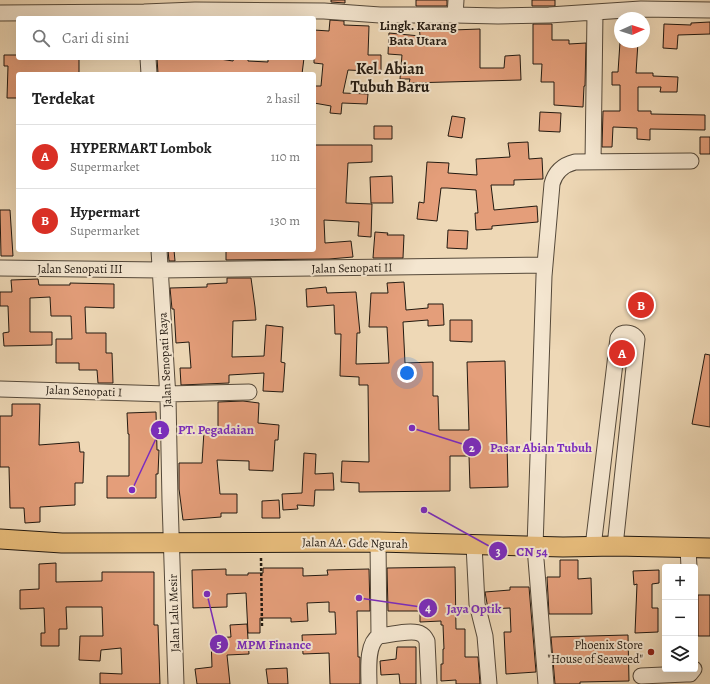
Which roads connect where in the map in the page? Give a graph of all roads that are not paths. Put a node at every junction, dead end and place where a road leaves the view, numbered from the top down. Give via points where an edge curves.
1 (456, 7) edge
2 (144, 10) edge
3 (710, 10) edge
4 (0, 13) edge
5 (595, 13) junction
6 (148, 60) edge
7 (149, 72) edge
8 (690, 161) dead end
9 (593, 162) junction
10 (159, 252) edge
11 (545, 265) junction
12 (0, 268) edge
13 (160, 270) junction
14 (614, 370) junction
15 (634, 371) junction
16 (0, 389) edge
17 (249, 392) dead end
18 (167, 394) junction
19 (597, 520) junction
20 (617, 522) junction
21 (0, 539) edge
22 (171, 542) junction
23 (378, 542) junction
24 (474, 545) junction
25 (615, 546) junction
26 (535, 547) junction
27 (593, 547) junction
28 (688, 548) junction
29 (710, 548) edge
30 (688, 564) edge
31 (378, 636) junction
32 (692, 672) edge
33 (641, 676) dead end
34 (176, 684) edge
35 (369, 684) edge
36 (429, 684) edge
37 (489, 684) edge
38 (546, 684) edge

1 - 2 street via 380,15 324,11
1 - 5 street via 498,16
2 - 4 street
3 - 5 street via 641,9
5 - 9 street
6 - 7 street
8 - 9 street
9 - 11 street via 570,163 553,179
10 - 13 street, Jalan Senopati Raya
11 - 13 street, Jalan Senopati II
11 - 26 street
12 - 13 street, Jalan Senopati III
13 - 18 street, Jalan Senopati Raya
14 - 15 street
14 - 15 street via 618,338 620,334 630,333 637,339
14 - 19 street
15 - 20 street
16 - 18 street, Jalan Senopati I
17 - 18 street, Jalan Senopati I
18 - 22 street, Jalan Senopati Raya
19 - 20 street
19 - 27 street
20 - 25 street
21 - 22 main road, Jalan AA. Gde Ngurah
22 - 23 main road, Jalan AA. Gde Ngurah
22 - 34 street, Jalan Lalu Mesir
23 - 24 main road, Jalan AA. Gde Ngurah
23 - 31 street
24 - 26 main road, Jalan AA. Gde Ngurah
24 - 37 street via 477,604 485,636
25 - 27 main road, Jalan AA. Gde Ngurah
25 - 28 main road, Jalan AA. Gde Ngurah
26 - 27 main road, Jalan AA. Gde Ngurah
26 - 38 street
28 - 29 main road, Jalan AA. Gde Ngurah
28 - 30 street
31 - 35 street via 369,654
31 - 36 street via 421,633 427,641
32 - 33 street

